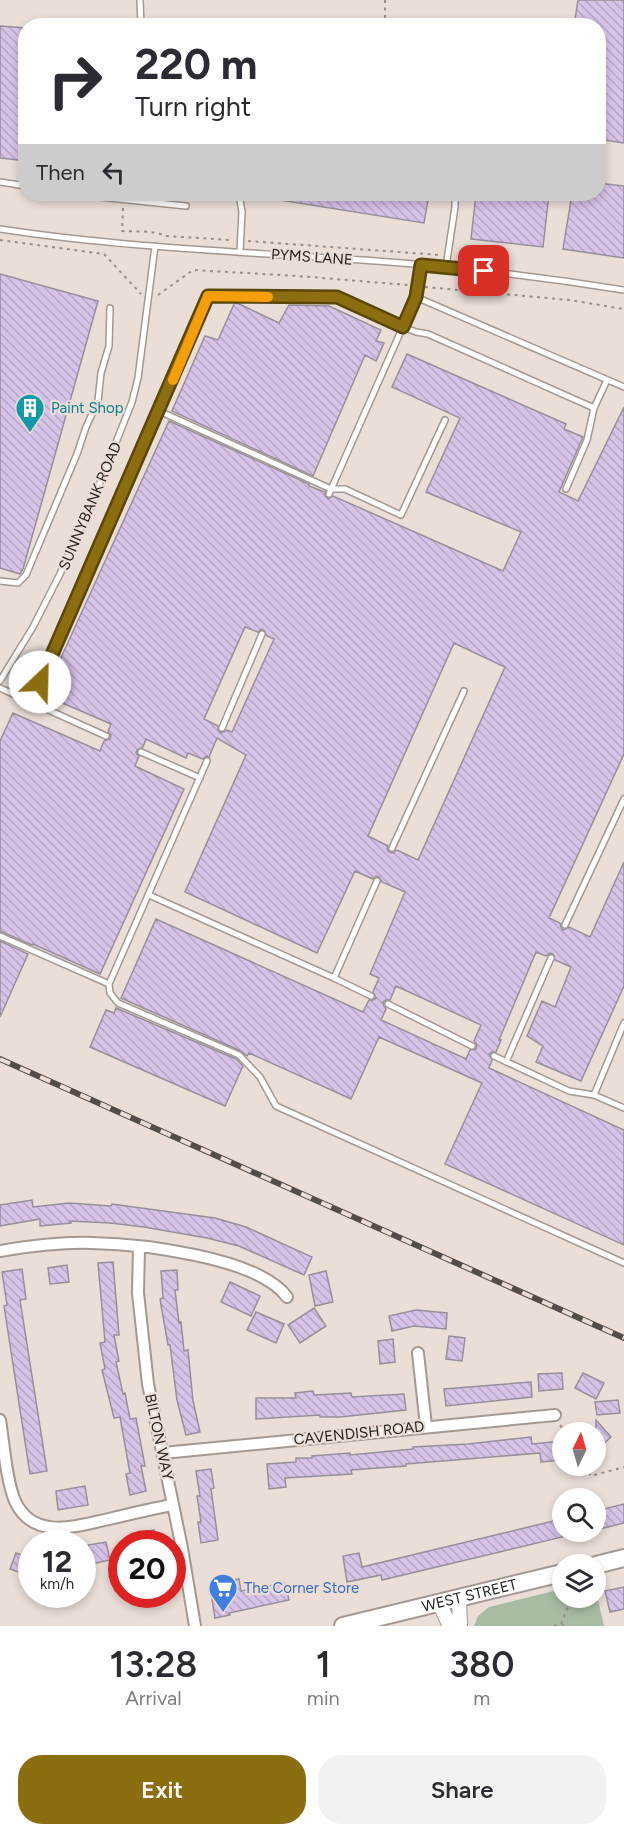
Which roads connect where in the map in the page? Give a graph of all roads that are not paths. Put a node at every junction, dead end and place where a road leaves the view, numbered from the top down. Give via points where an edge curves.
1 (140, 0) edge
2 (141, 18) edge
3 (0, 182) edge
4 (18, 185) edge
5 (140, 201) edge
6 (240, 201) edge
7 (455, 201) edge
8 (186, 206) dead end
9 (0, 229) edge
10 (155, 246) junction
11 (240, 252) junction
12 (421, 265) junction
13 (446, 267) junction
14 (624, 290) edge
15 (416, 297) junction
16 (110, 308) dead end
17 (403, 327) junction
18 (607, 380) junction
19 (624, 387) edge
20 (594, 408) junction
21 (159, 411) junction
22 (445, 420) dead end
23 (566, 489) dead end
24 (330, 491) junction
25 (0, 581) edge
26 (262, 634) dead end
27 (0, 681) edge
28 (0, 688) edge
29 (464, 691) dead end
30 (30, 703) junction
31 (222, 728) dead end
32 (106, 736) dead end
33 (141, 752) dead end
34 (207, 761) dead end
35 (200, 778) junction
36 (624, 799) edge
37 (392, 848) dead end
38 (377, 881) dead end
39 (149, 894) junction
40 (565, 925) dead end
41 (0, 936) edge
42 (551, 958) dead end
43 (334, 978) junction
44 (109, 984) junction
45 (371, 996) dead end
46 (388, 1004) dead end
47 (624, 1023) edge
48 (472, 1046) dead end
49 (494, 1056) dead end
50 (506, 1062) junction
51 (594, 1095) junction
52 (624, 1108) edge
53 (139, 1247) junction
54 (0, 1251) edge
55 (624, 1263) edge
56 (287, 1297) dead end
57 (418, 1353) dead end
58 (555, 1415) dead end
59 (0, 1420) edge
60 (426, 1426) junction
61 (163, 1453) junction
62 (172, 1505) junction
63 (624, 1558) edge
64 (606, 1562) edge
65 (552, 1575) edge
66 (459, 1598) junction
67 (439, 1603) junction
68 (195, 1626) edge
69 (343, 1626) edge
70 (450, 1626) edge
71 (460, 1626) edge

1 - 2 lane
3 - 4 lane
5 - 8 lane
6 - 11 lane
7 - 13 lane
9 - 10 lane, PYMS LANE
10 - 11 lane, PYMS LANE
10 - 27 lane, SUNNYBANK ROAD via 132,402 60,574
11 - 12 lane, PYMS LANE
12 - 13 lane, PYMS LANE
12 - 15 lane
13 - 14 lane, PYMS LANE
15 - 17 lane
15 - 18 lane
16 - 25 lane via 109,346 98,401 77,454 26,575 14,584
17 - 20 lane via 428,334
17 - 21 lane via 337,297 208,296
17 - 24 lane
18 - 19 lane
18 - 20 lane
20 - 23 lane via 587,440
21 - 24 lane
21 - 30 lane
22 - 24 lane via 401,514 345,489
26 - 31 lane
28 - 30 lane
29 - 37 lane
30 - 32 lane
33 - 35 lane
34 - 35 lane
35 - 39 lane
36 - 40 lane
38 - 43 lane
39 - 43 lane
39 - 44 lane
41 - 44 lane
42 - 50 lane
43 - 45 lane
44 - 55 lane via 118,1003 239,1056 260,1077 276,1106
46 - 48 lane
47 - 51 lane
49 - 50 lane
50 - 51 lane via 569,1091
51 - 52 lane
53 - 54 street via 74,1243
53 - 56 street via 225,1262 277,1285
53 - 61 street, BILTON WAY via 143,1355
57 - 60 street
58 - 60 street, CAVENDISH ROAD
59 - 62 street via 14,1497 22,1512 39,1525 70,1528
60 - 61 street, CAVENDISH ROAD
61 - 62 street, BILTON WAY
62 - 68 street, BILTON WAY
63 - 64 main road
65 - 66 main road, WEST STREET
66 - 67 main road, WEST STREET
66 - 71 street
67 - 69 main road, WEST STREET
67 - 70 street

